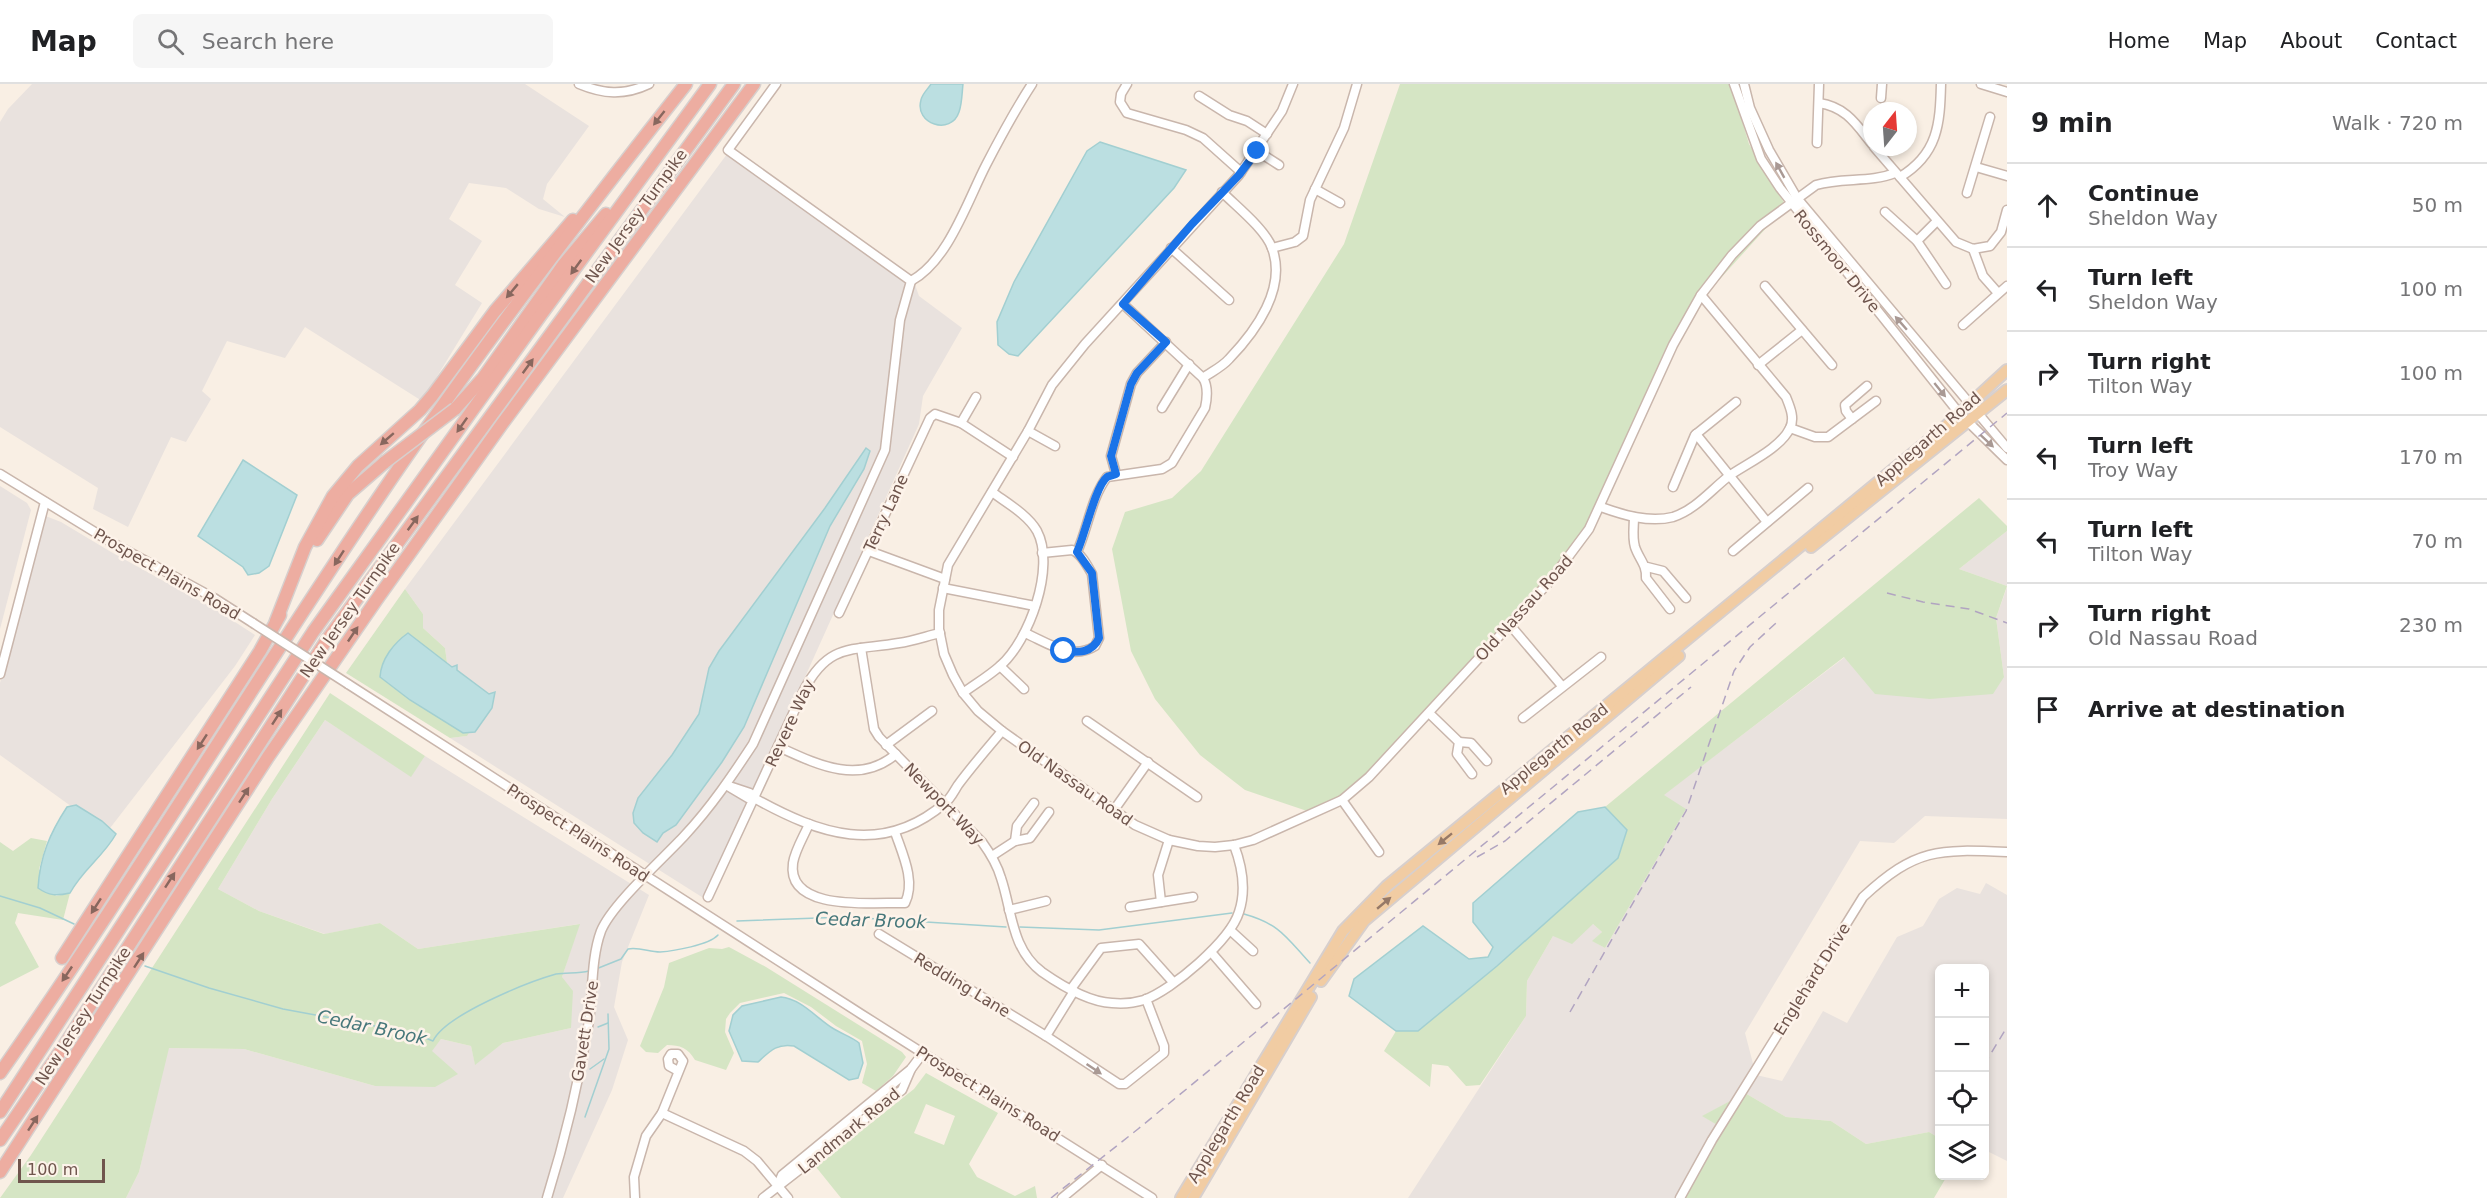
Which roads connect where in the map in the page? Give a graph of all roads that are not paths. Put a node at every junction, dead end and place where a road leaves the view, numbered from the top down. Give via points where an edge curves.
1 (579, 84) edge
2 (649, 84) edge
3 (686, 84) edge
4 (710, 84) edge
5 (734, 84) edge
6 (754, 84) edge
7 (776, 84) edge
8 (1032, 84) edge
9 (1127, 84) edge
10 (1293, 84) edge
11 (1357, 84) edge
12 (1734, 84) edge
13 (1744, 84) edge
14 (1819, 84) edge
15 (1882, 84) edge
16 (1941, 84) edge
17 (1981, 84) edge
18 (2007, 92) edge
19 (1199, 96) dead end
20 (1881, 98) dead end
21 (1819, 103) junction
22 (1990, 117) dead end
23 (1863, 133) edge
24 (1267, 134) junction
25 (1817, 143) dead end
26 (633, 151) junction
27 (1257, 151) junction
28 (1881, 156) edge
29 (1279, 165) dead end
30 (1976, 167) junction
31 (1241, 172) junction
32 (1897, 175) junction
33 (2007, 176) edge
34 (1315, 189) junction
35 (1222, 192) junction
36 (1967, 193) dead end
37 (1794, 200) junction
38 (1340, 203) dead end
39 (2007, 210) edge
40 (1885, 213) dead end
41 (1937, 221) junction
42 (1917, 241) junction
43 (1171, 248) junction
44 (1272, 248) junction
45 (1973, 249) junction
46 (910, 280) junction
47 (1946, 284) dead end
48 (1765, 286) dead end
49 (2007, 286) edge
50 (1998, 293) junction
51 (1701, 295) junction
52 (1229, 300) dead end
53 (1123, 304) junction
54 (1963, 325) dead end
55 (1802, 330) junction
56 (1166, 342) junction
57 (1190, 364) junction
58 (1758, 365) junction
59 (1832, 365) dead end
60 (2007, 370) edge
61 (1203, 378) junction
62 (1867, 386) dead end
63 (2007, 390) edge
64 (976, 397) dead end
65 (1876, 401) dead end
66 (1736, 402) dead end
67 (1970, 404) junction
68 (1162, 408) dead end
69 (1978, 413) junction
70 (1963, 417) junction
71 (1852, 419) junction
72 (961, 423) junction
73 (1790, 429) junction
74 (1028, 431) junction
75 (1696, 434) junction
76 (1055, 446) dead end
77 (2007, 448) edge
78 (1013, 457) junction
79 (2007, 460) edge
80 (0, 474) edge
81 (1116, 474) junction
82 (1730, 476) junction
83 (1673, 487) dead end
84 (1808, 488) dead end
85 (992, 492) junction
86 (45, 502) junction
87 (1601, 507) junction
88 (1634, 517) junction
89 (1767, 522) junction
90 (869, 551) junction
91 (1733, 551) dead end
92 (1077, 552) junction
93 (1042, 554) junction
94 (1647, 567) junction
95 (945, 579) junction
96 (943, 588) junction
97 (1686, 598) dead end
98 (1035, 606) junction
99 (1670, 609) dead end
100 (839, 613) dead end
101 (276, 621) junction
102 (1510, 625) junction
103 (940, 633) junction
104 (1025, 633) junction
105 (861, 648) junction
106 (1601, 657) dead end
107 (1000, 666) junction
108 (0, 674) edge
109 (1562, 686) junction
110 (1024, 688) dead end
111 (963, 693) junction
112 (932, 711) dead end
113 (1429, 713) junction
114 (1523, 718) dead end
115 (1087, 721) dead end
116 (1002, 731) junction
117 (1459, 742) junction
118 (886, 745) junction
119 (778, 747) junction
120 (896, 754) junction
121 (1486, 761) dead end
122 (1148, 762) junction
123 (1472, 774) dead end
124 (726, 785) junction
125 (1197, 797) dead end
126 (754, 798) junction
127 (1342, 800) junction
128 (1034, 802) dead end
129 (945, 803) junction
130 (1114, 810) junction
131 (1049, 812) dead end
132 (809, 824) junction
133 (895, 832) junction
134 (1169, 840) junction
135 (1015, 841) junction
136 (1234, 845) junction
137 (1379, 852) dead end
138 (2007, 852) edge
139 (992, 856) junction
140 (645, 876) junction
141 (708, 897) dead end
142 (1193, 897) dead end
143 (1046, 901) dead end
144 (1161, 902) junction
145 (1130, 907) dead end
146 (1009, 910) junction
147 (1230, 930) junction
148 (879, 934) dead end
149 (1253, 951) dead end
150 (1211, 952) junction
151 (62, 958) dead end
152 (1173, 982) junction
153 (1072, 990) junction
154 (1146, 999) junction
155 (1256, 1004) dead end
156 (1046, 1036) junction
157 (923, 1053) junction
158 (678, 1071) dead end
159 (0, 1073) edge
160 (0, 1112) edge
161 (662, 1113) junction
162 (0, 1140) edge
163 (1102, 1165) junction
164 (0, 1172) edge
165 (778, 1186) junction
166 (547, 1198) edge
167 (634, 1198) edge
168 (763, 1198) edge
169 (788, 1198) edge
170 (1062, 1198) edge
171 (1152, 1198) edge
172 (1181, 1198) edge
173 (1192, 1198) edge
174 (1680, 1198) edge

1 - 2 street via 610,94
3 -> 26 highway
4 - 101 highway, bridge via 688,106 581,241 470,394 354,488 311,550
4 -> 160 highway, New Jersey Turnpike via 313,632
162 -> 5 highway, New Jersey Turnpike via 326,641
164 -> 6 highway, New Jersey Turnpike via 268,757 377,599
7 - 46 street via 728,150
8 - 46 street via 952,234 924,273
9 - 31 street via 1120,102 1127,113 1203,138
10 - 24 street, Old Nassau Road
11 - 34 street via 1344,128
12 - 37 street, Rossmoor Drive via 1761,159
37 -> 13 street, Rossmoor Drive via 1750,108
14 - 21 street
15 - 20 street
16 - 32 street, Old Nassau Road via 1934,142 1917,165
17 - 18 street
19 - 24 street
21 - 23 street via 1835,106
21 - 25 street
22 - 30 street
24 - 27 street, Old Nassau Road
26 -> 101 highway via 495,311 426,403 358,465 333,496 305,547
26 -> 159 highway via 476,360 380,496
27 - 29 street
27 - 31 street, Old Nassau Road
28 - 32 street
30 - 33 street
30 - 36 street
31 - 35 street, Old Nassau Road
32 - 37 street, Old Nassau Road via 1816,184
32 - 41 street
34 - 38 street
34 - 44 street via 1303,236 1296,242
35 - 43 street, Old Nassau Road
35 - 44 street
37 - 51 street, Old Nassau Road via 1760,226
67 -> 37 street, Rossmoor Drive
37 -> 70 street, Rossmoor Drive
39 - 45 street via 1995,241
40 - 42 street
41 - 42 street
41 - 45 street via 1962,245
42 - 47 street
43 - 52 street
43 - 53 street, Old Nassau Road
44 - 61 street via 1276,286 1263,315 1228,360
45 - 50 street via 1983,276
46 - 124 street, Gavett Drive via 900,320 885,450 753,744
48 - 55 street
49 - 50 street
50 - 54 street
51 - 58 street
51 - 87 street, Old Nassau Road via 1673,345
53 - 56 street
53 - 74 street, Old Nassau Road via 1052,385
55 - 58 street
55 - 59 street
56 - 57 street
56 - 81 street via 1131,384 1111,456
57 - 61 street
57 - 68 street
58 - 73 street via 1786,398 1792,414
60 - 67 main road, Applegarth Road
61 - 81 street via 1205,408 1172,463 1162,469
62 - 71 street via 1845,405
63 - 69 main road, Applegarth Road
64 - 72 street
65 - 71 street
66 - 75 street
67 - 69 street, Rossmoor Drive
67 - 70 main road, Applegarth Road
69 - 70 main road, Applegarth Road
69 - 77 street, Rossmoor Drive
70 -> 79 street, Rossmoor Drive
70 -> 172 main road, Applegarth Road via 1363,908 1343,931
173 -> 70 main road, Applegarth Road via 1324,975 1364,921
71 - 73 street via 1828,436 1815,437
72 - 78 street
72 - 90 street, Terry Lane via 936,414 930,418
73 - 82 street via 1762,455
74 - 76 street
74 - 78 street, Old Nassau Road
75 - 82 street
75 - 83 street
78 - 85 street, Old Nassau Road
80 - 86 street, Prospect Plains Road
81 - 92 street via 1107,477 1099,488
82 - 88 street via 1679,514
82 - 89 street
84 - 89 street
85 - 93 street via 1029,521 1037,532
85 - 95 street, Old Nassau Road via 948,565
86 - 108 street
86 - 140 street, Prospect Plains Road, bridge via 214,598
87 - 88 street
87 - 102 street, Old Nassau Road via 1573,553
88 - 94 street via 1634,541
89 - 91 street
90 - 95 street
90 - 100 street, Terry Lane
92 - 93 street
92 - 104 street via 1092,573 1100,630 1095,646 1078,653 1064,651
93 - 98 street via 1043,578
94 - 97 street via 1663,572
94 - 99 street via 1646,578
95 - 96 street, Old Nassau Road
96 - 98 street
96 - 103 street, Old Nassau Road
98 - 104 street
101 -> 151 highway
102 - 109 street
102 - 113 street, Old Nassau Road
103 - 105 street, Revere Way
103 - 111 street, Old Nassau Road via 944,654
104 - 107 street
105 - 118 street, Newport Way via 874,729
105 - 119 street, Revere Way via 840,652 819,666
106 - 109 street
107 - 110 street
107 - 111 street
109 - 114 street
111 - 116 street, Old Nassau Road
112 - 118 street
113 - 117 street
113 - 127 street, Old Nassau Road
115 - 122 street
116 - 129 street
116 - 130 street, Old Nassau Road
117 - 121 street via 1471,743
117 - 123 street via 1457,754
118 - 120 street, Newport Way
119 - 120 street via 822,767 849,770 879,766
119 - 126 street, Revere Way
120 - 129 street, Newport Way
122 - 125 street
122 - 130 street
124 - 126 street
124 - 140 street, Gavett Drive
126 - 132 street
126 - 141 street, Revere Way
127 - 136 street, Old Nassau Road
127 - 137 street
128 - 135 street via 1017,826
129 - 133 street
129 - 139 street, Newport Way
130 - 134 street, Old Nassau Road via 1135,825
131 - 135 street via 1030,838
132 - 133 street via 849,836
132 - 133 street via 793,862 796,882 808,894 829,901 905,903 909,893 908,871
134 - 136 street, Old Nassau Road via 1198,846
134 - 144 street via 1158,876
135 - 139 street
136 - 147 street, Newport Way via 1240,860 1242,897
138 - 174 street, Englehard Drive via 1956,849 1918,856 1888,873 1863,897
139 - 146 street, Newport Way
140 - 157 street, Prospect Plains Road
140 - 166 street, Gavett Drive via 602,930 576,1087
142 - 144 street
143 - 146 street
144 - 145 street
146 - 153 street, Newport Way via 1015,933 1030,961
147 - 149 street
147 - 150 street, Newport Way
148 - 156 street, Redding Lane
150 - 152 street, Newport Way
150 - 155 street
152 - 153 street via 1138,944 1101,948
152 - 154 street, Newport Way
153 - 154 street, Newport Way via 1111,1003
153 - 156 street
156 -> 154 street, Redding Lane via 1112,1081 1125,1084 1164,1053
157 - 163 street, Prospect Plains Road
157 - 165 street, Landmark Road via 902,1090
158 - 161 street
161 - 165 street via 744,1151
161 - 167 street via 646,1136 634,1177
163 - 170 street
163 - 171 street, Prospect Plains Road
165 - 168 street, Landmark Road
165 - 169 street

